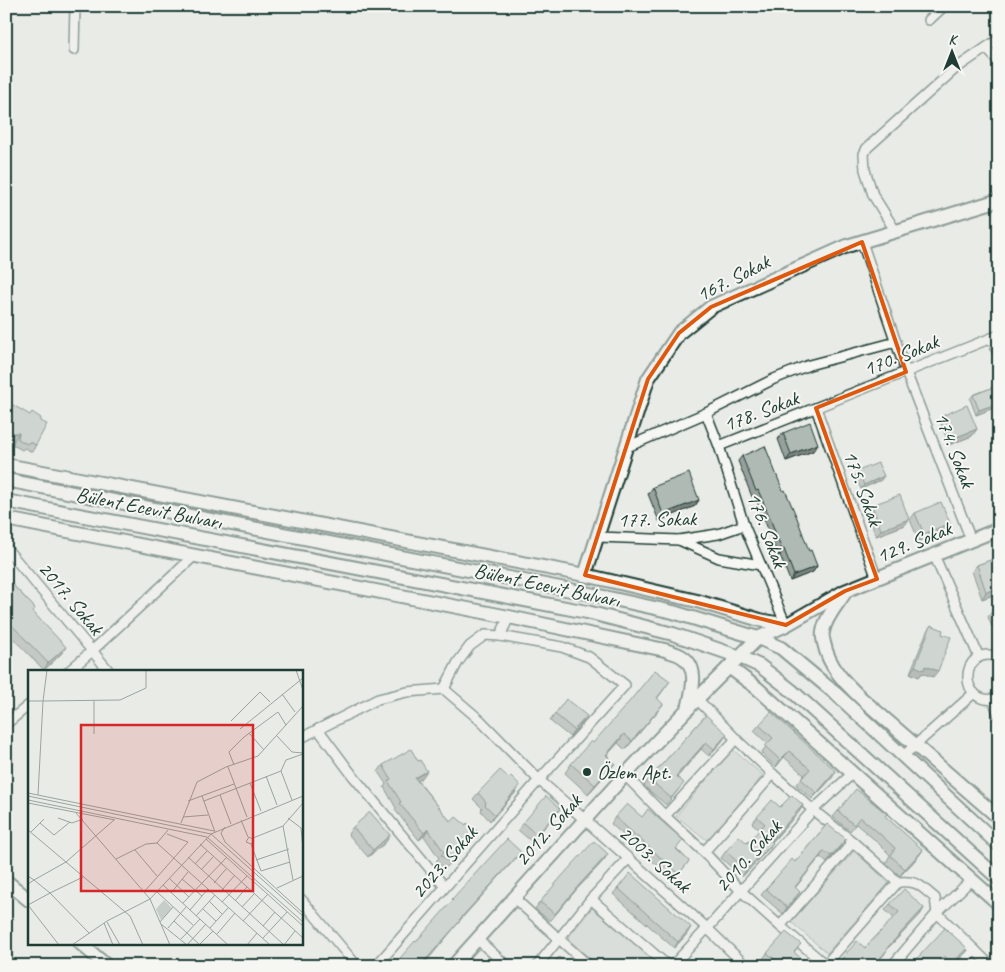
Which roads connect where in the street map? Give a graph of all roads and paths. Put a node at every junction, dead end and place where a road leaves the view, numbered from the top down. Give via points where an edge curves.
1 (75, 6) edge
2 (944, 6) edge
3 (928, 20) dead end
4 (999, 39) edge
5 (986, 48) junction
6 (74, 50) dead end
7 (999, 62) edge
8 (999, 200) edge
9 (896, 232) junction
10 (862, 242) junction
11 (995, 336) edge
12 (896, 342) junction
13 (999, 356) edge
14 (906, 372) junction
15 (816, 408) junction
16 (706, 413) junction
17 (719, 446) junction
18 (627, 447) junction
19 (6, 465) edge
20 (6, 480) edge
21 (6, 501) edge
22 (6, 519) edge
23 (744, 525) junction
24 (999, 529) edge
25 (598, 536) junction
26 (679, 540) junction
27 (970, 540) junction
28 (8, 551) edge
29 (195, 555) junction
30 (934, 555) junction
31 (761, 565) junction
32 (585, 575) junction
33 (877, 579) junction
34 (845, 592) junction
35 (509, 617) junction
36 (786, 625) junction
37 (500, 636) junction
38 (758, 638) junction
39 (92, 650) junction
40 (740, 657) junction
41 (979, 657) junction
42 (999, 657) edge
43 (729, 667) junction
44 (70, 670) edge
45 (108, 670) edge
46 (845, 683) junction
47 (444, 689) junction
48 (834, 693) junction
49 (974, 693) junction
50 (697, 699) junction
51 (996, 699) edge
52 (28, 706) edge
53 (688, 708) junction
54 (999, 716) edge
55 (6, 724) edge
56 (318, 729) junction
57 (302, 737) edge
58 (736, 739) junction
59 (915, 746) junction
60 (902, 757) junction
61 (853, 773) junction
62 (773, 774) junction
63 (625, 775) junction
64 (539, 780) junction
65 (813, 810) junction
66 (665, 816) junction
67 (999, 818) edge
68 (584, 819) junction
69 (853, 842) junction
70 (999, 845) edge
71 (704, 852) junction
72 (628, 859) junction
73 (999, 879) edge
74 (971, 880) junction
75 (898, 882) junction
76 (445, 887) junction
77 (9, 888) edge
78 (741, 891) junction
79 (514, 898) junction
80 (28, 899) edge
81 (591, 899) junction
82 (302, 900) edge
83 (999, 904) edge
84 (937, 913) junction
85 (780, 926) junction
86 (707, 928) junction
87 (477, 939) junction
88 (558, 939) junction
89 (81, 944) edge
90 (975, 950) junction
91 (743, 965) edge
92 (827, 965) edge
93 (107, 966) edge
94 (357, 966) edge
95 (376, 966) edge
96 (453, 966) edge
97 (507, 966) edge
98 (537, 966) edge
99 (589, 966) edge
100 (668, 966) edge
101 (672, 966) edge
102 (892, 966) edge
103 (960, 966) edge
104 (991, 966) edge

1 - 6 street
2 - 3 street
4 - 5 street
5 - 7 street
5 - 9 street via 955,69 864,154 873,195
8 - 9 street, 167. Sokak
9 - 10 street, 167. Sokak
10 - 12 street, 174. Sokak
10 - 18 street, 167. Sokak via 711,307 679,333 648,379
11 - 13 street
11 - 14 street, 170. Sokak
12 - 14 street, 174. Sokak
12 - 16 street via 809,365 774,378
14 - 15 street, 170. Sokak
14 - 27 street, 174. Sokak
15 - 17 street, 178. Sokak
15 - 33 street, 175. Sokak
16 - 17 street, 176. Sokak
16 - 18 street
17 - 23 street, 176. Sokak
18 - 25 street, 167. Sokak
19 - 32 street
20 - 38 street, Bülent Ecevit Bulvarı via 595,595 673,612
21 - 40 street, Bülent Ecevit Bulvarı via 587,612 673,634
22 - 29 street
23 - 26 street, 177. Sokak via 718,534
23 - 31 street, 176. Sokak
24 - 27 street, 129. Sokak
25 - 26 street, 177. Sokak
25 - 32 street, 167. Sokak
26 - 31 street via 719,558
27 - 30 street, 129. Sokak
28 - 39 street, 2017. Sokak
29 - 35 street
29 - 39 street
30 - 33 street, 129. Sokak
30 - 41 street
31 - 36 street, 176. Sokak
32 - 36 street
33 - 34 street, 129. Sokak
34 - 36 street, 129. Sokak
34 - 46 street via 822,633 827,656
35 - 37 street
35 - 53 street via 681,656 693,674
36 - 38 street, 2012. Sokak
37 - 47 street via 485,635 470,646
37 - 64 street, 2023. Sokak via 562,647 589,657 625,685
38 - 40 street, 2012. Sokak
38 - 48 street, Bülent Ecevit Bulvarı via 781,648
39 - 44 street
39 - 45 street, 2017. Sokak
40 - 43 street, 2012. Sokak
40 - 73 street, Bülent Ecevit Bulvarı via 760,666 791,690
41 - 42 street
41 - 49 street via 967,674 968,684
43 - 50 street, 2012. Sokak
43 - 61 street
46 - 48 street
46 - 59 street
47 - 56 street via 413,691 378,699
47 - 64 street, 2003. Sokak via 480,720
48 - 60 street, Bülent Ecevit Bulvarı
49 - 51 street via 982,698
49 - 59 street
50 - 53 street, 2012. Sokak
50 - 58 street
51 - 54 street
52 - 55 street
53 - 63 street, 2012. Sokak
56 - 57 street
56 - 76 street
58 - 62 street
58 - 66 street
59 - 60 street
59 - 67 street
60 - 70 street, Bülent Ecevit Bulvarı
61 - 65 street, 2010. Sokak
61 - 74 street
62 - 65 street
62 - 71 street
63 - 66 street
63 - 68 street, 2012. Sokak
64 - 68 street, 2003. Sokak
64 - 76 street, 2023. Sokak
65 - 69 street
65 - 78 street, 2010. Sokak
66 - 71 street
68 - 72 street, 2003. Sokak
68 - 79 street, 2012. Sokak
69 - 75 street
69 - 85 street
71 - 78 street
72 - 81 street
72 - 86 street, 2003. Sokak
74 - 83 street
74 - 84 street
75 - 84 street via 918,883 935,898
75 - 92 street
76 - 95 street, 2023. Sokak
77 - 80 street
78 - 85 street
78 - 86 street, 2010. Sokak
79 - 87 street, 2012. Sokak
79 - 88 street
81 - 88 street
81 - 100 street
82 - 94 street
84 - 90 street
84 - 102 street
85 - 92 street
86 - 91 street, 2003. Sokak
86 - 101 street, 2010. Sokak
87 - 96 street, 2012. Sokak
87 - 97 street
88 - 98 street
88 - 99 street
89 - 93 street
90 - 103 street
90 - 104 street

